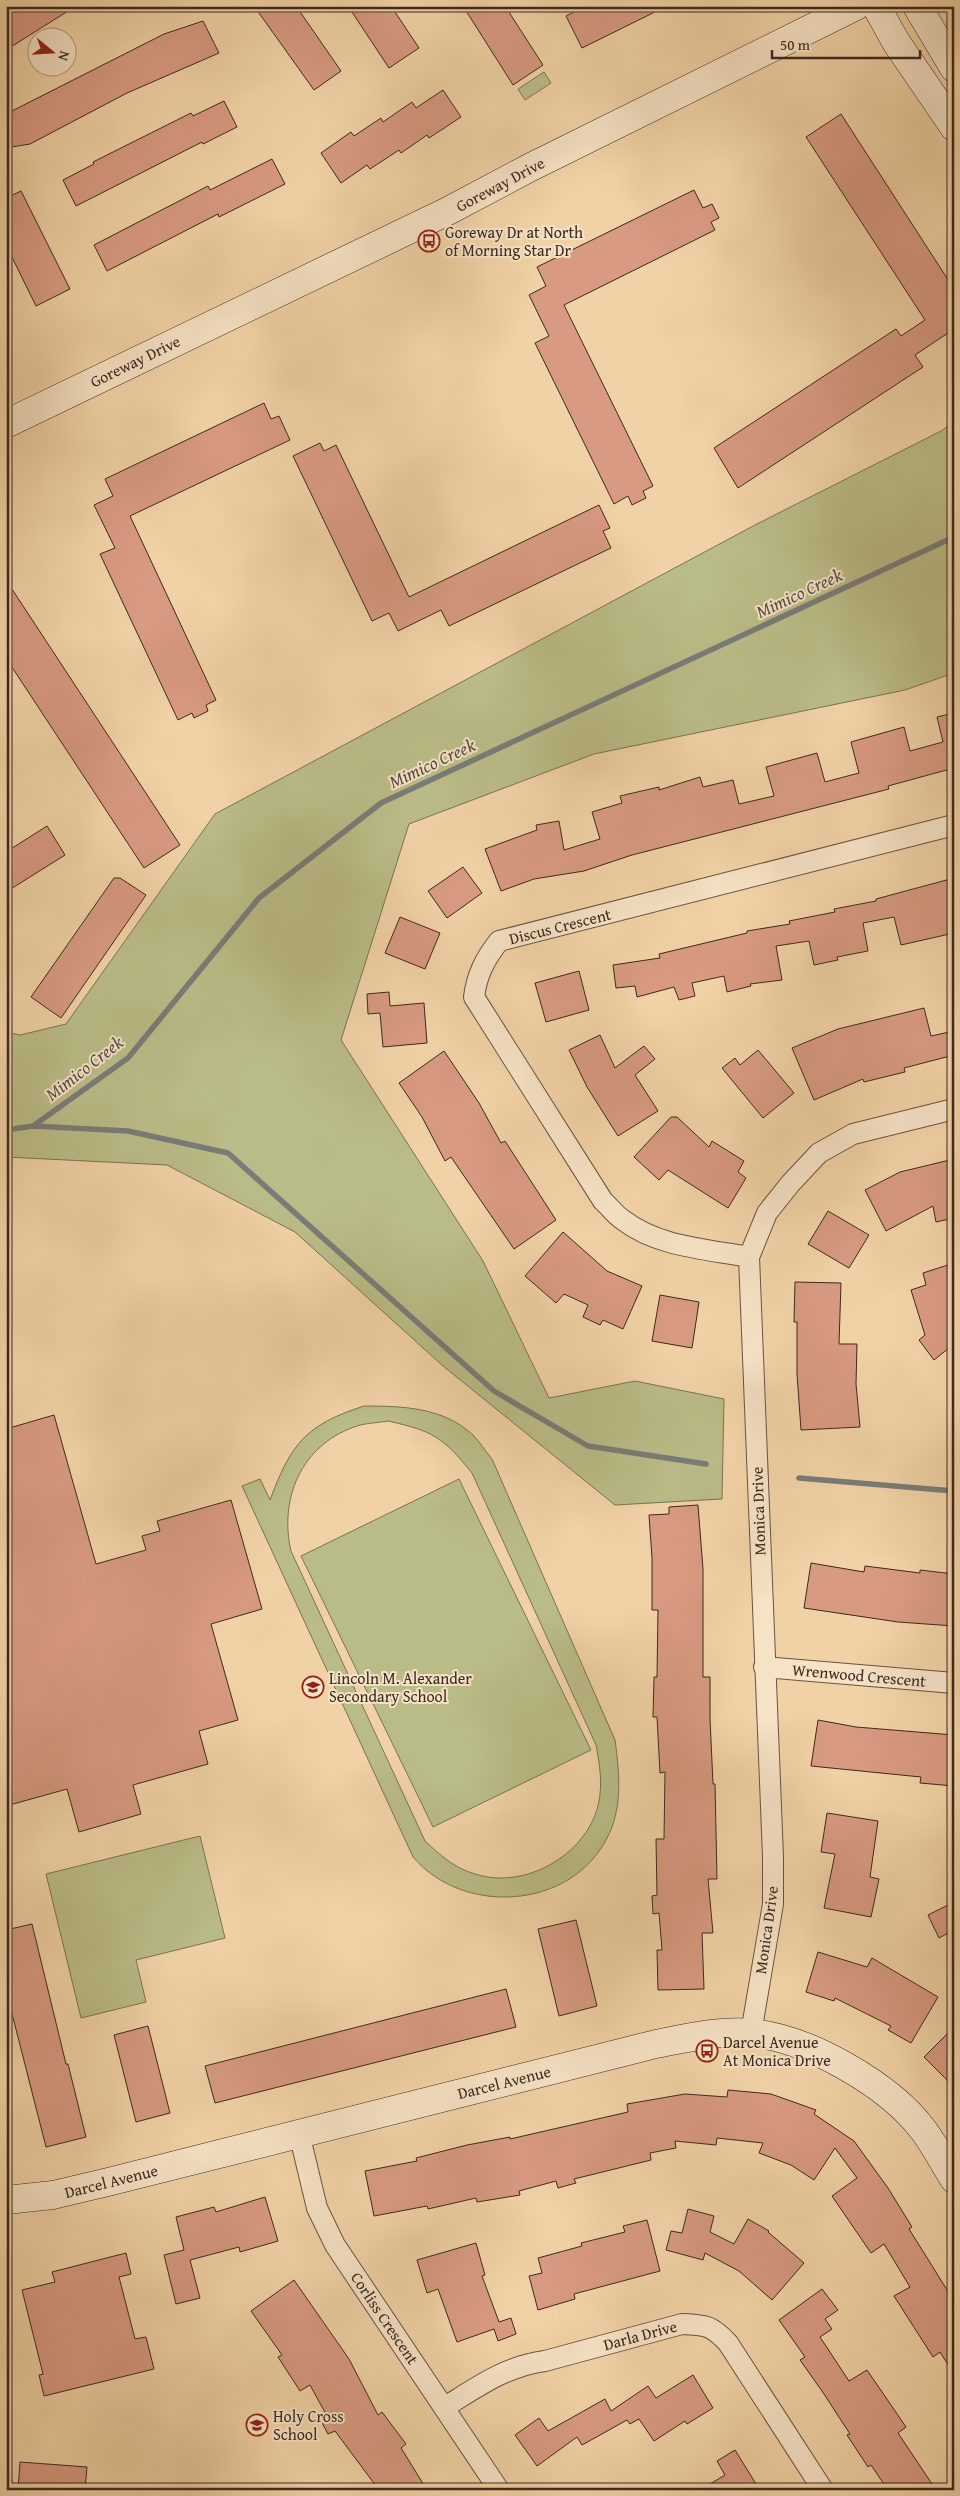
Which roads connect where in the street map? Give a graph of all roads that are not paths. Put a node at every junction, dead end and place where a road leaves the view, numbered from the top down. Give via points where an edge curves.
1 (856, 6) edge
2 (876, 6) edge
3 (917, 6) edge
4 (954, 68) edge
5 (954, 127) edge
6 (6, 424) edge
7 (954, 824) edge
8 (954, 1109) edge
9 (749, 1257) junction
10 (764, 1667) junction
11 (954, 1683) edge
12 (750, 2033) junction
13 (299, 2133) junction
14 (954, 2179) edge
15 (6, 2200) edge
16 (445, 2407) junction
17 (499, 2490) edge
18 (823, 2490) edge

1 - 6 street, Goreway Drive via 448,211
2 - 5 street via 896,42
3 - 4 street
7 - 9 street, Discus Crescent via 499,941 482,963 474,997 603,1201 622,1220 645,1234
8 - 9 street, Monica Drive via 853,1134 819,1153 767,1214
9 - 10 street, Monica Drive
10 - 11 street, Wrenwood Crescent
10 - 12 street, Monica Drive via 773,1904
12 - 13 street, Darcel Avenue via 703,2035 656,2044
12 - 14 street, Darcel Avenue via 797,2043 865,2079 924,2131
13 - 15 street, Darcel Avenue via 54,2195
13 - 16 street, Corliss Crescent via 317,2208 335,2245
16 - 17 street, Corliss Crescent
16 - 18 street, Darla Drive via 500,2373 525,2363 545,2361 682,2324 703,2324 714,2328 728,2343

